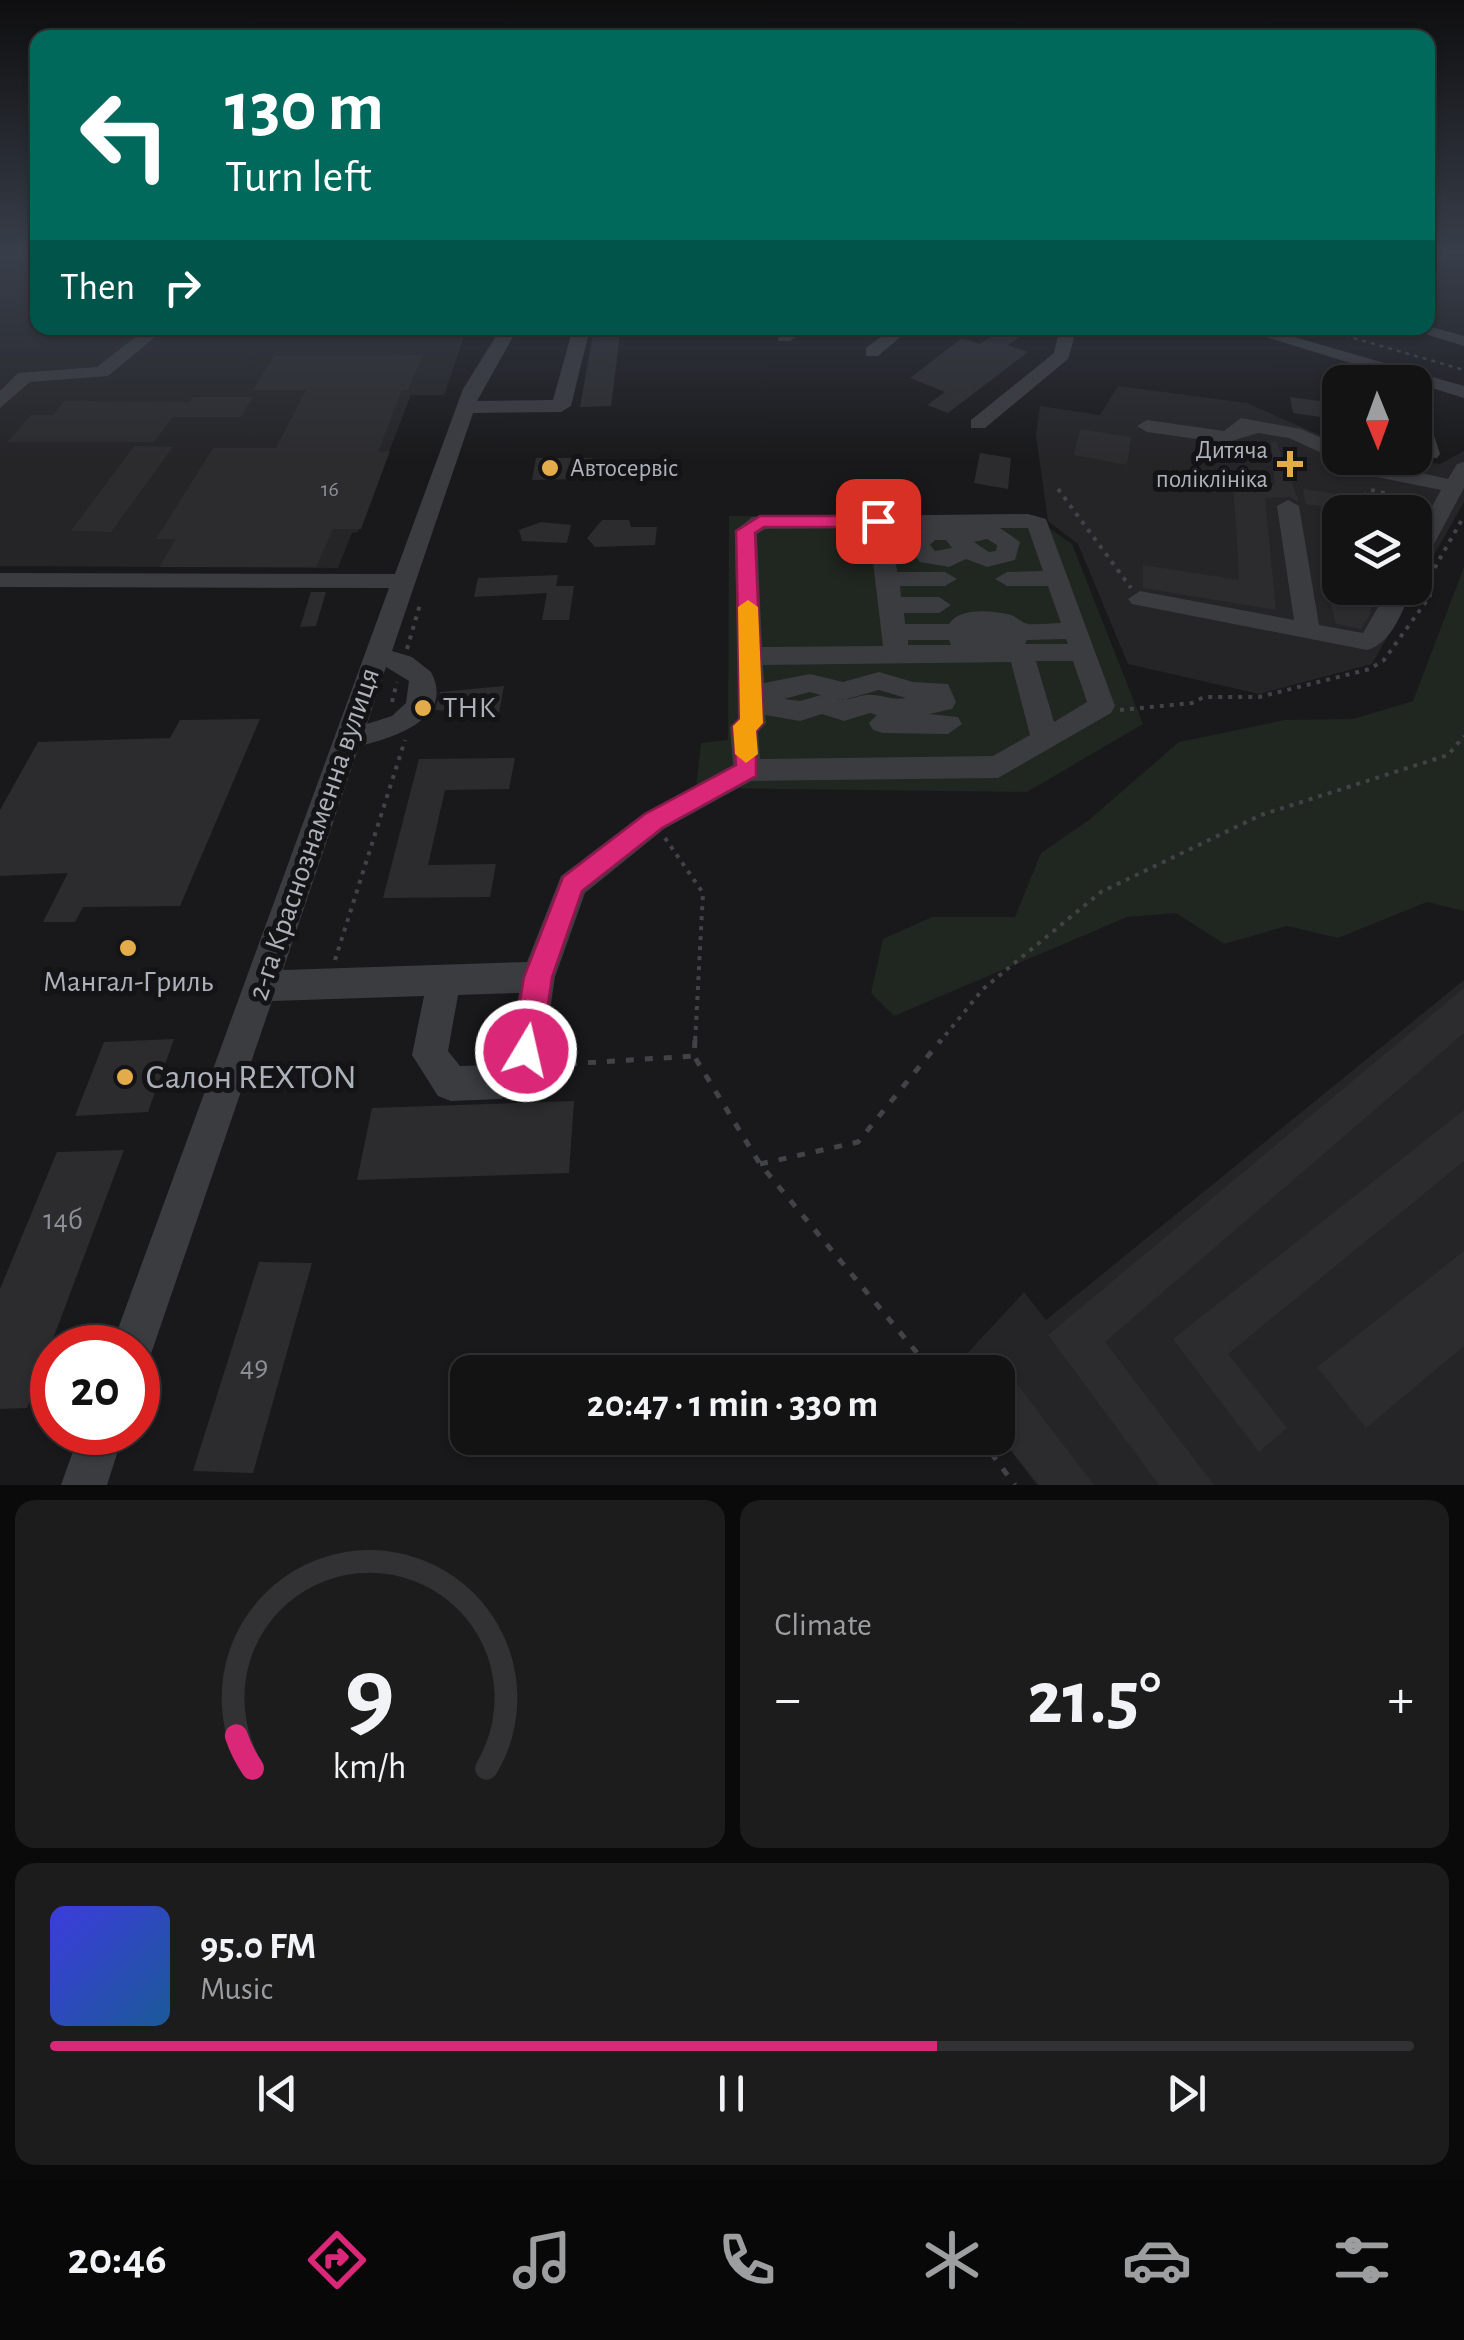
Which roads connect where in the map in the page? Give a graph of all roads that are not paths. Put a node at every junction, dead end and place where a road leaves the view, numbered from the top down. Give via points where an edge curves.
1 (1435, 333) edge
2 (148, 335) edge
3 (504, 335) edge
4 (580, 335) edge
5 (893, 335) edge
6 (1066, 335) edge
7 (1270, 335) edge
8 (1464, 341) edge
9 (872, 352) dead end
10 (1346, 357) junction
11 (1347, 365) edge
12 (1464, 392) edge
13 (0, 402) edge
14 (466, 407) junction
15 (978, 424) dead end
16 (1147, 426) dead end
17 (1322, 445) edge
18 (1426, 475) edge
19 (1458, 477) edge
20 (1288, 506) dead end
21 (1432, 527) edge
22 (880, 533) junction
23 (1046, 547) junction
24 (1057, 578) junction
25 (886, 579) junction
26 (944, 579) dead end
27 (1007, 579) dead end
28 (0, 580) edge
29 (414, 587) junction
30 (1140, 600) road end
31 (890, 605) junction
32 (939, 605) dead end
33 (1392, 605) edge
34 (1308, 631) junction
35 (1020, 642) junction
36 (1079, 642) junction
37 (895, 643) junction
38 (932, 654) junction
39 (750, 656) junction
40 (390, 660) junction
41 (944, 705) junction
42 (751, 706) junction
43 (348, 739) junction
44 (1046, 739) junction
45 (958, 767) junction
46 (748, 770) junction
47 (538, 977) junction
48 (444, 980) junction
49 (260, 986) junction
50 (140, 1325) edge
51 (94, 1455) edge
52 (84, 1485) edge

1 - 8 street
2 - 13 street via 102,372 25,376
3 - 14 street, 2-га Краснознаменна вулиця
4 - 14 street via 560,406
5 - 9 street
6 - 15 street via 1062,355
7 - 10 street
10 - 11 street
10 - 12 street
14 - 29 street, 2-га Краснознаменна вулиця
16 - 17 street via 1225,437 1246,425
18 - 19 street
19 - 21 street
20 - 34 street
22 - 23 street via 1028,521 1038,524
22 - 23 street via 917,544 923,535 944,532 964,547 964,538 982,531 1005,537 1011,547
22 - 25 street
22 - 39 street via 760,522 746,531
23 - 24 street
24 - 27 street
24 - 36 street
25 - 26 street
25 - 31 street
28 - 29 street
29 - 40 street, 2-га Краснознаменна вулиця
30 - 34 street
31 - 32 street
31 - 37 street
33 - 34 street via 1367,642
35 - 36 street
35 - 37 street via 1014,625 1000,621 987,633 969,622 955,632
35 - 38 street
35 - 44 street
36 - 44 street via 1102,706
37 - 38 street
37 - 39 street via 845,668
38 - 41 street
39 - 42 street
40 - 43 street, 2-га Краснознаменна вулиця
40 - 43 street via 422,678 420,705 410,720
41 - 42 street
41 - 42 street via 879,681 843,692 810,683
41 - 45 street
42 - 46 street via 744,726
43 - 49 street, 2-га Краснознаменна вулиця
44 - 45 street via 998,766
45 - 46 street
46 - 47 street via 654,821 572,885
47 - 48 street
47 - 48 street via 526,1051 500,1082 450,1084 430,1054
48 - 49 street
49 - 50 street, 2-га Краснознаменна вулиця
51 - 52 street

